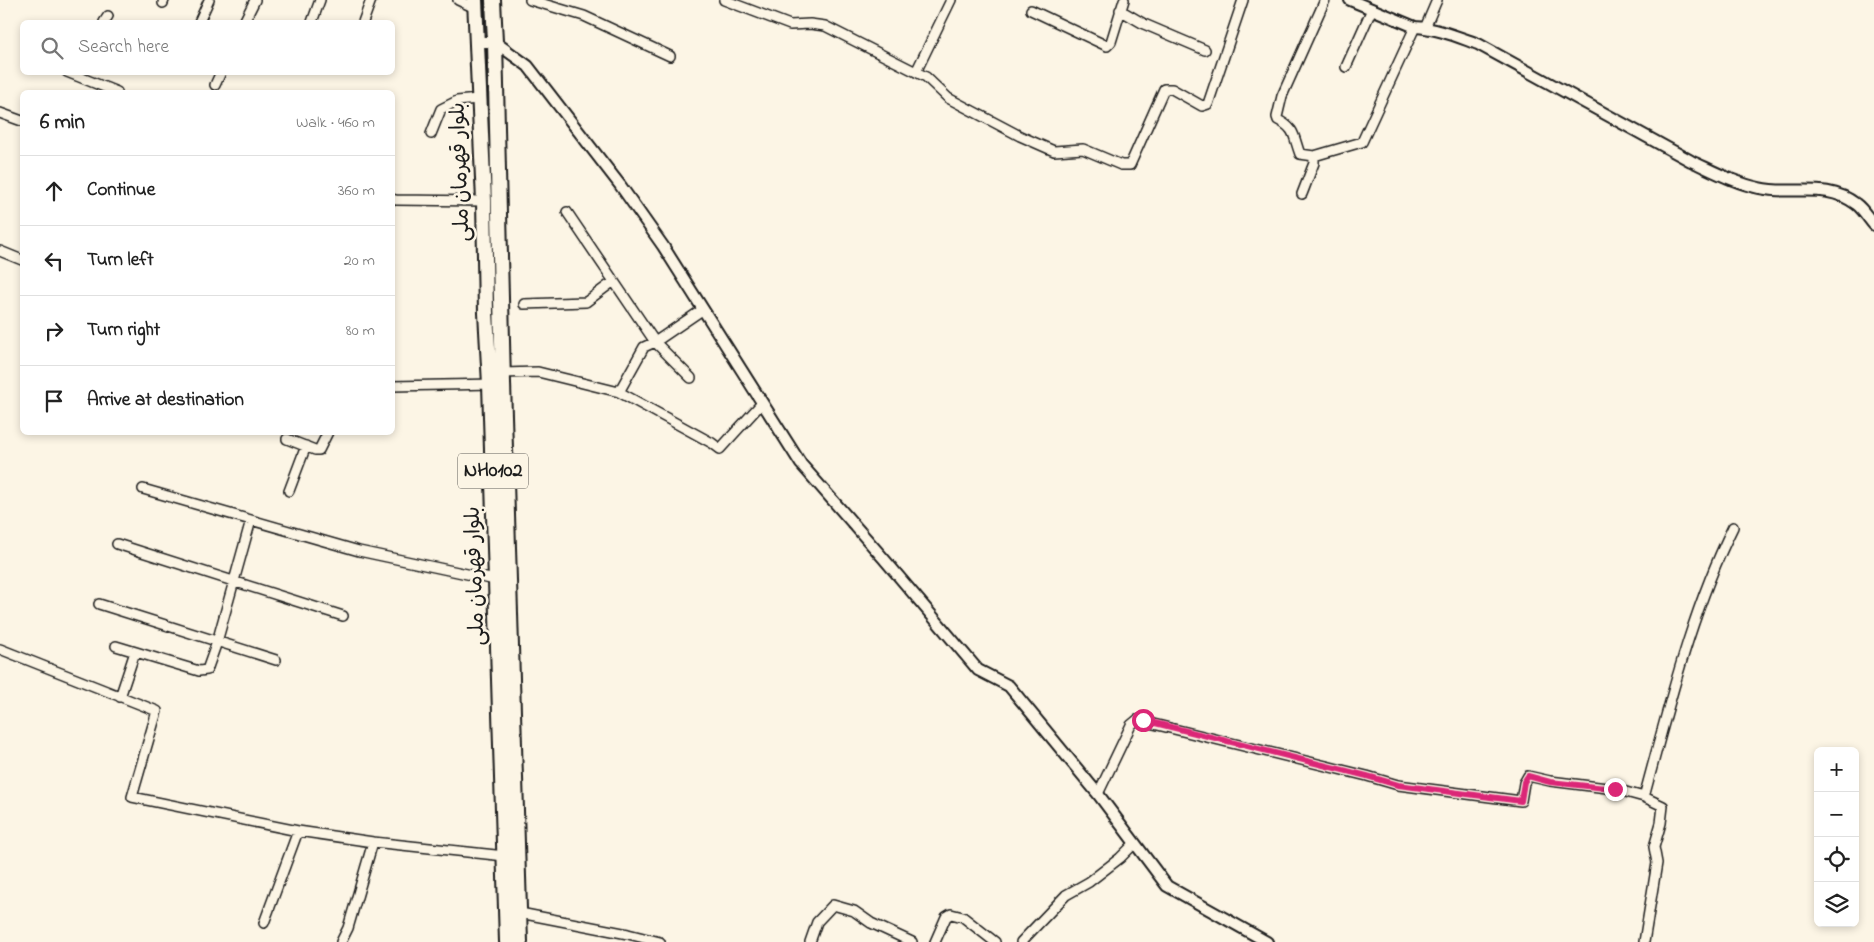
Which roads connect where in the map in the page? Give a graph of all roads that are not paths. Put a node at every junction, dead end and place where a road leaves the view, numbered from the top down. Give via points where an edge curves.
1 (210, 0) edge
2 (255, 0) edge
3 (320, 0) edge
4 (371, 0) edge
5 (458, 0) edge
6 (493, 0) edge
7 (530, 0) edge
8 (724, 0) edge
9 (952, 0) edge
10 (1124, 0) edge
11 (1243, 0) edge
12 (1326, 0) edge
13 (1350, 0) edge
14 (1437, 0) edge
15 (475, 4) edge
16 (1372, 9) junction
17 (1031, 10) dead end
18 (1120, 10) junction
19 (200, 20) edge
20 (245, 20) edge
21 (313, 20) edge
22 (364, 20) edge
23 (1420, 27) junction
24 (477, 42) junction
25 (495, 42) junction
26 (1206, 50) dead end
27 (670, 56) dead end
28 (1346, 67) dead end
29 (916, 72) junction
30 (80, 75) edge
31 (220, 75) edge
32 (215, 85) dead end
33 (114, 90) edge
34 (478, 99) junction
35 (0, 113) edge
36 (20, 120) edge
37 (431, 134) dead end
38 (1314, 156) junction
39 (1302, 194) dead end
40 (395, 200) edge
41 (484, 201) junction
42 (567, 212) dead end
43 (1874, 225) edge
44 (0, 251) edge
45 (20, 259) edge
46 (614, 281) junction
47 (524, 304) dead end
48 (702, 310) junction
49 (655, 342) junction
50 (691, 378) dead end
51 (499, 380) junction
52 (395, 386) edge
53 (619, 392) junction
54 (762, 403) junction
55 (326, 435) edge
56 (287, 438) dead end
57 (306, 446) junction
58 (143, 489) dead end
59 (289, 491) dead end
60 (251, 520) junction
61 (1733, 527) dead end
62 (117, 544) dead end
63 (503, 581) junction
64 (235, 582) junction
65 (99, 604) dead end
66 (343, 616) dead end
67 (217, 642) junction
68 (116, 646) dead end
69 (0, 649) edge
70 (135, 652) junction
71 (276, 660) dead end
72 (120, 697) junction
73 (1098, 794) junction
74 (1644, 797) junction
75 (298, 831) junction
76 (373, 842) junction
77 (1135, 843) junction
78 (505, 856) junction
79 (520, 913) junction
80 (264, 923) dead end
81 (341, 942) edge
82 (507, 942) edge
83 (520, 942) edge
84 (660, 942) edge
85 (810, 942) edge
86 (912, 942) edge
87 (935, 942) edge
88 (995, 942) edge
89 (1020, 942) edge
90 (1266, 942) edge
91 (1644, 942) edge

1 - 19 street
2 - 20 street
3 - 21 street
4 - 22 street
5 - 15 street
6 - 25 highway, بلوار قهرمان ملی / NH0102
7 - 27 street via 584,16
8 - 29 street via 790,25 825,26
9 - 29 street
10 - 18 street
11 - 29 street via 1208,104 1202,106 1172,89 1164,89 1130,164 1121,165 1083,149 1054,150 1037,144 948,98
12 - 38 street via 1282,96 1277,117 1289,126 1300,154
13 - 16 street
14 - 23 street
15 - 24 highway, بلوار قهرمان ملی / NH0102
16 - 23 street
16 - 28 street
17 - 18 street via 1107,46
18 - 26 street via 1144,24
23 - 38 street via 1362,142
23 - 43 street via 1478,44 1720,175 1746,185 1781,192 1828,191 1857,205
24 - 25 street
24 - 34 highway, بلوار قهرمان ملی / NH0102
25 - 48 street via 528,66 620,185
25 - 51 highway, بلوار قهرمان ملی / NH0102
30 - 33 street
31 - 32 street
34 - 37 street via 457,101 441,109
34 - 41 highway, بلوار قهرمان ملی / NH0102
35 - 36 street
38 - 39 street
40 - 41 street
41 - 51 highway, بلوار قهرمان ملی / NH0102 via 486,313
42 - 46 street
44 - 45 street
46 - 47 street via 586,302
46 - 49 street
48 - 49 street
48 - 54 street
49 - 50 street
49 - 53 street via 644,347
51 - 52 street
51 - 53 street via 538,372
51 - 63 highway, بلوار قهرمان ملی / NH0102
53 - 54 street via 720,449
54 - 73 street via 801,464 978,670 1009,686
55 - 57 street via 319,450
56 - 57 street
57 - 59 street
58 - 60 street
60 - 63 street via 359,551
60 - 64 street
61 - 74 street via 1718,556 1692,631
62 - 64 street
63 - 78 highway, بلوار قهرمان ملی / NH0102
63 - 79 highway, بلوار قهرمان ملی / NH0102
64 - 66 street
64 - 67 street
65 - 67 street
67 - 70 street via 207,670 199,671
67 - 71 street
68 - 70 street
69 - 72 street
70 - 72 street
72 - 75 street via 157,712 132,797
73 - 74 street via 1131,725 1137,720 1398,785 1521,801 1528,776 1550,782 1615,789
73 - 77 street
74 - 91 street via 1663,806 1654,847 1657,863
75 - 76 street
75 - 80 street
76 - 78 street
76 - 81 street
77 - 89 street via 1089,882 1066,895
77 - 90 street via 1167,886
78 - 82 highway, بلوار قهرمان ملی / NH0102
79 - 83 highway, بلوار قهرمان ملی / NH0102
79 - 84 street
85 - 86 street via 817,922 833,905 854,911 870,923
87 - 88 street via 946,917 951,914 963,917

